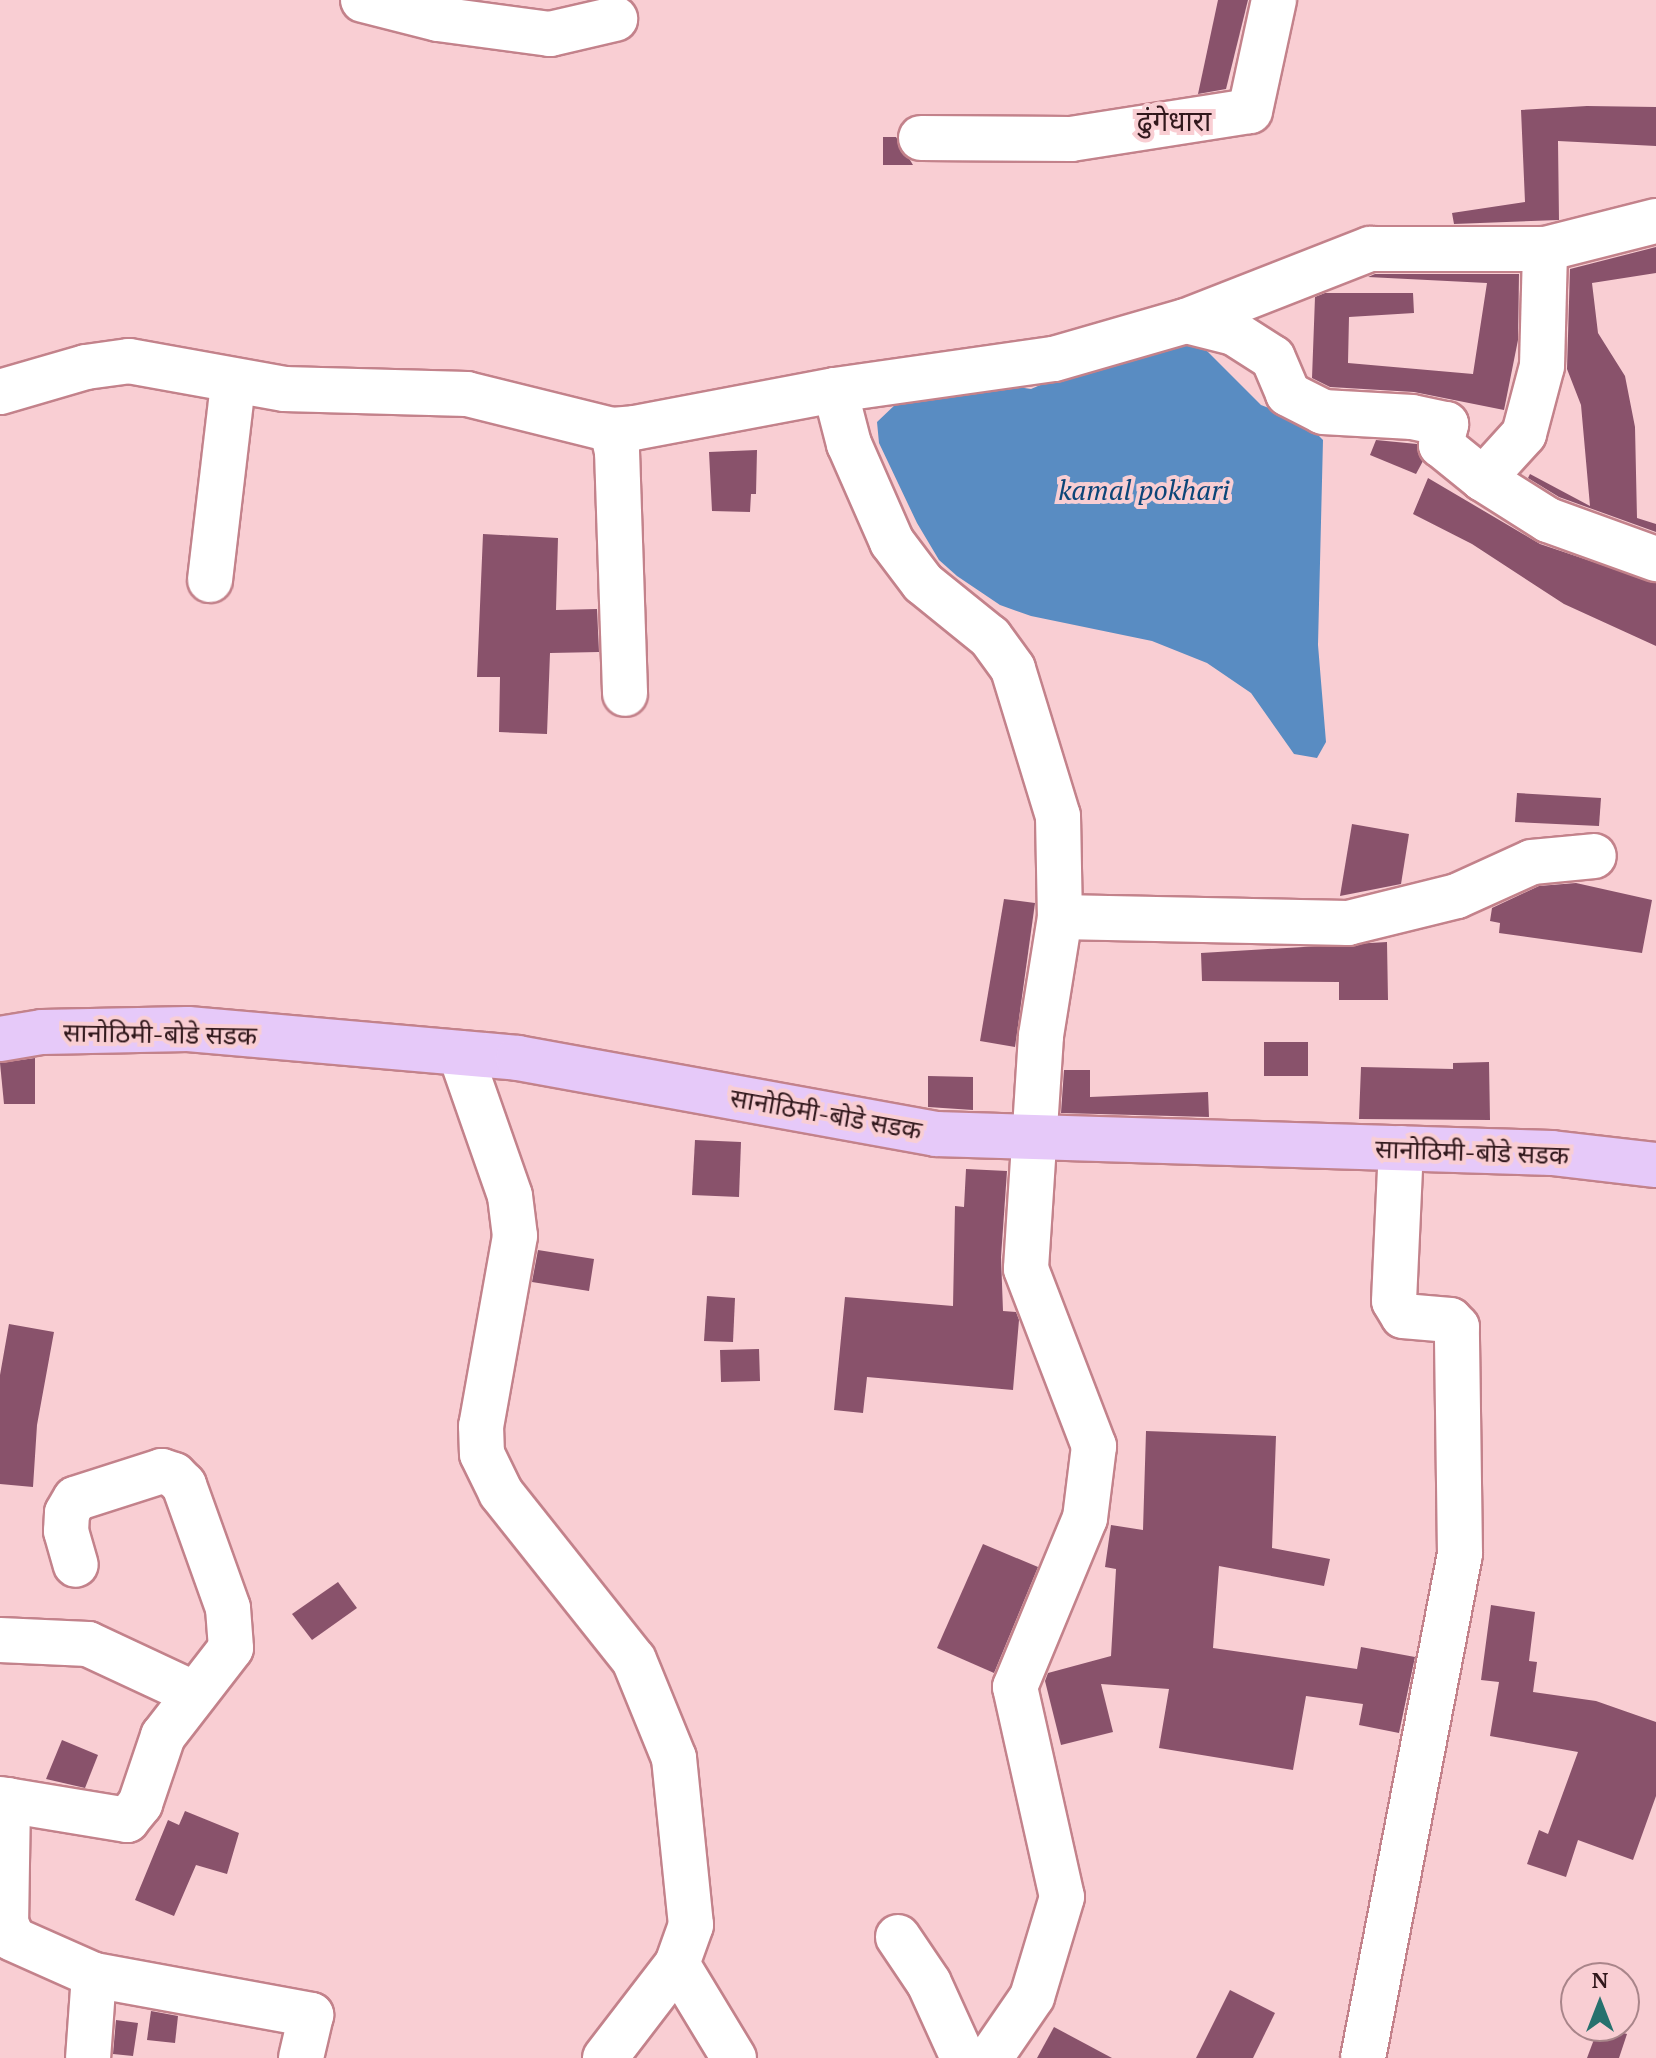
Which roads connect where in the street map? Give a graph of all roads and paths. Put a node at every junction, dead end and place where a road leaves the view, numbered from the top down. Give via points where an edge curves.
1 (363, 0) edge
2 (1274, 0) edge
3 (615, 19) dead end
4 (921, 138) dead end
5 (1656, 221) edge
6 (1545, 249) junction
7 (1186, 321) junction
8 (233, 383) junction
9 (835, 390) junction
10 (0, 392) edge
11 (612, 430) junction
12 (1483, 479) junction
13 (1656, 559) edge
14 (210, 580) dead end
15 (625, 694) dead end
16 (1594, 856) dead end
17 (1060, 917) junction
18 (0, 1039) edge
19 (460, 1053) junction
20 (1033, 1136) junction
21 (1401, 1148) junction
22 (1656, 1165) edge
23 (76, 1565) dead end
24 (0, 1640) edge
25 (195, 1694) junction
26 (4, 1799) edge
27 (898, 1937) dead end
28 (677, 1964) junction
29 (94, 1975) junction
30 (88, 2058) edge
31 (301, 2058) edge
32 (605, 2058) edge
33 (734, 2058) edge
34 (963, 2058) edge
35 (990, 2058) edge
36 (1363, 2058) edge

1 - 3 street via 438,19 550,34
2 - 4 street via 1250,111 1071,139
5 - 6 street
6 - 7 street via 1370,249
6 - 12 street via 1542,366 1524,434
7 - 9 street via 1054,359
7 - 12 street via 1234,333 1273,358 1288,394 1323,412 1446,424 1441,445
8 - 10 street via 194,370 129,361 86,367
8 - 11 street via 467,394
8 - 14 street
9 - 11 street
9 - 17 street via 849,444 892,542 923,583 990,637 1013,669 1058,816
11 - 15 street
12 - 13 street via 1548,520
16 - 17 street via 1532,862 1457,896 1348,923
17 - 20 street via 1041,1036
18 - 19 main road, सानोठिमी-बोडे सडक via 42,1032 188,1029
19 - 20 main road, सानोठिमी-बोडे सडक via 518,1058 936,1134
19 - 28 street via 510,1196 515,1236 481,1426 482,1454 501,1493 634,1660 674,1758 691,1925
20 - 21 main road, सानोठिमी-बोडे सडक
20 - 35 street via 1026,1269 1094,1446 1085,1518 1015,1687 1062,1897 1032,1997
21 - 22 main road, सानोठिमी-बोडे सडक via 1552,1153
21 - 36 street via 1394,1301 1403,1316 1450,1320 1457,1327 1460,1554
23 - 25 street via 66,1531 75,1499 162,1471 184,1485 232,1630 231,1648
24 - 25 street via 88,1644
25 - 26 street via 163,1736 140,1804 127,1820
26 - 29 street via 13,1939
27 - 34 street via 929,1983
28 - 32 street
28 - 33 street
29 - 30 street
29 - 31 street via 311,2015

